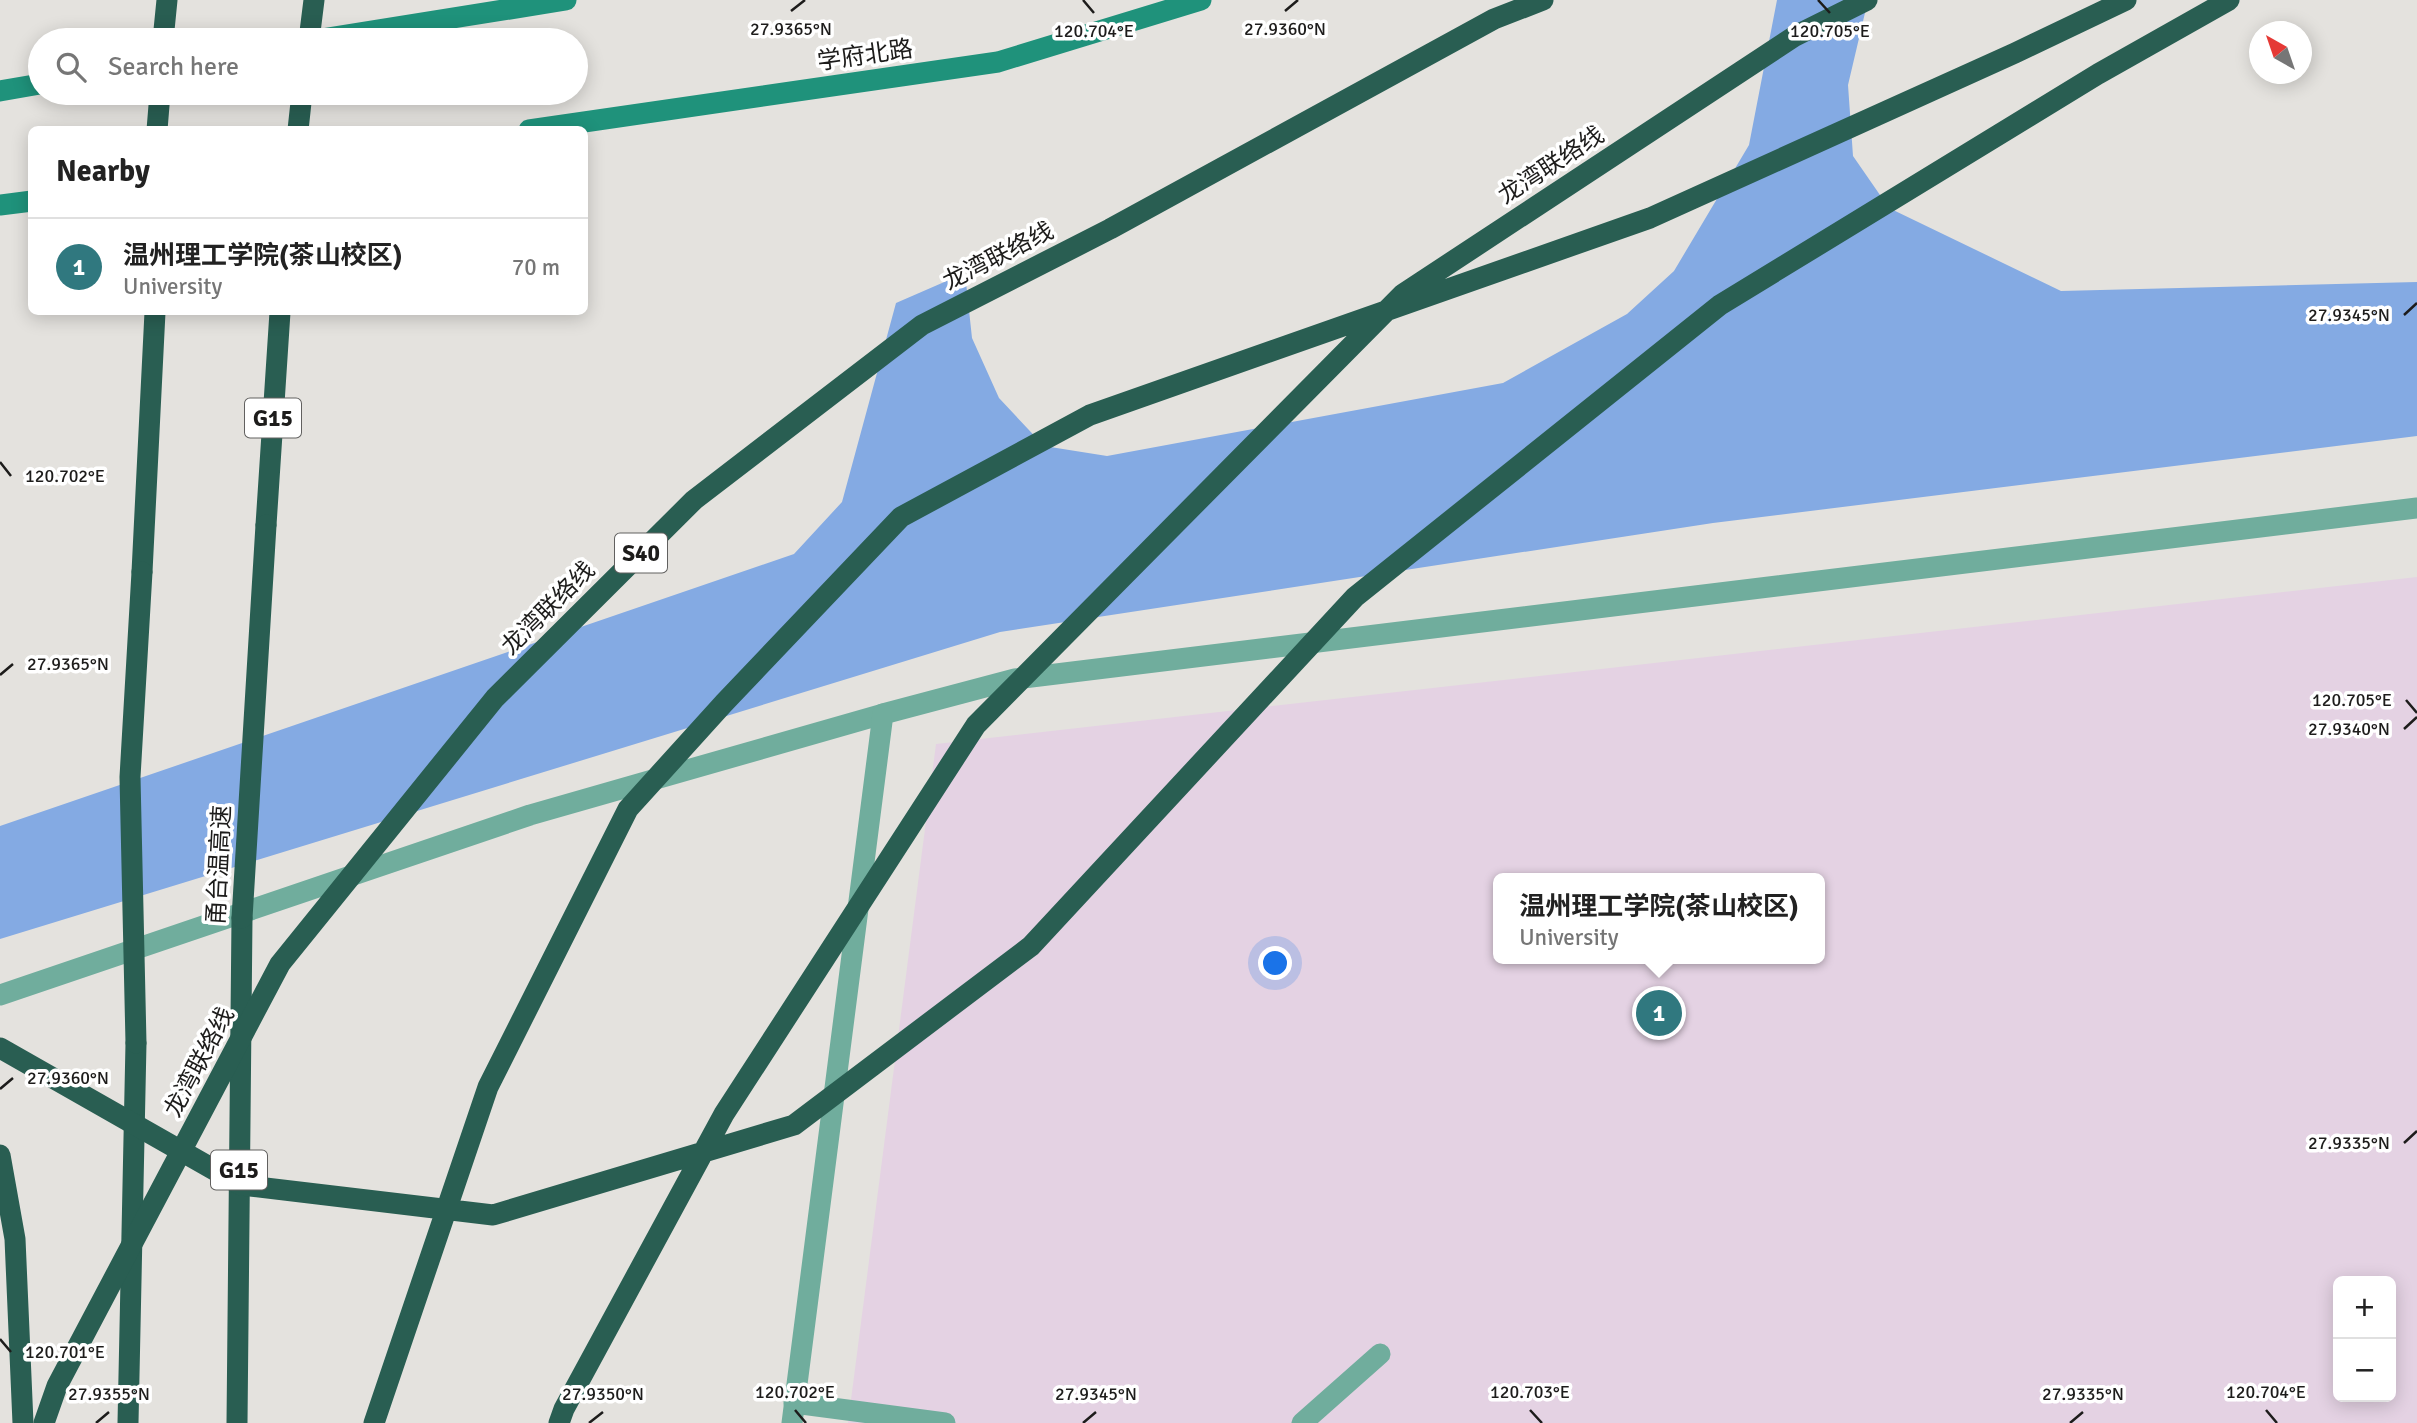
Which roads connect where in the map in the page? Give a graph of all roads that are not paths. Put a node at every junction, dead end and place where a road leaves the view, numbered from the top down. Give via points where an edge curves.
1 (167, 0) edge
2 (314, 0) edge
3 (566, 0) edge
4 (1202, 0) edge
5 (1543, 0) edge
6 (1867, 0) edge
7 (2126, 0) edge
8 (2229, 0) edge
9 (164, 28) edge
10 (310, 28) edge
11 (390, 28) edge
12 (28, 86) edge
13 (0, 91) edge
14 (159, 105) edge
15 (301, 105) edge
16 (157, 126) edge
17 (298, 126) edge
18 (557, 126) edge
19 (28, 202) edge
20 (0, 205) edge
21 (155, 315) edge
22 (280, 315) edge
23 (2417, 508) edge
24 (883, 714) junction
25 (0, 995) edge
26 (0, 1048) edge
27 (0, 1155) edge
28 (1380, 1354) dead end
29 (793, 1413) edge
30 (23, 1423) edge
31 (44, 1423) edge
32 (128, 1423) edge
33 (237, 1423) edge
34 (374, 1423) edge
35 (559, 1423) edge
36 (945, 1423) edge
37 (1302, 1423) edge

1 - 9 highway
2 - 10 highway
3 - 11 main road
4 - 18 main road, 学府北路 via 998,62
5 - 31 highway, 龙湾联络线 / S40, bridge via 1494,19 1110,229 922,325 694,500 495,698 280,964 57,1386
6 - 35 highway, 龙湾联络线, bridge via 1796,36 1404,294 976,725 724,1114
7 - 34 highway, bridge via 1650,218 1090,415 901,517 628,809 488,1087
8 - 26 highway, bridge via 2098,74 1720,305 1355,597 1031,946 794,1125 493,1215 241,1185
12 - 13 main road
14 - 16 highway
15 - 17 highway
19 - 20 main road
21 - 32 highway, bridge via 130,778 136,1043
22 - 33 highway, 甬台温高速 / G15, bridge via 242,918
23 - 24 street via 1015,679
24 - 25 street via 530,815
24 - 29 street
27 - 30 highway via 15,1240
28 - 37 street
29 - 36 street

